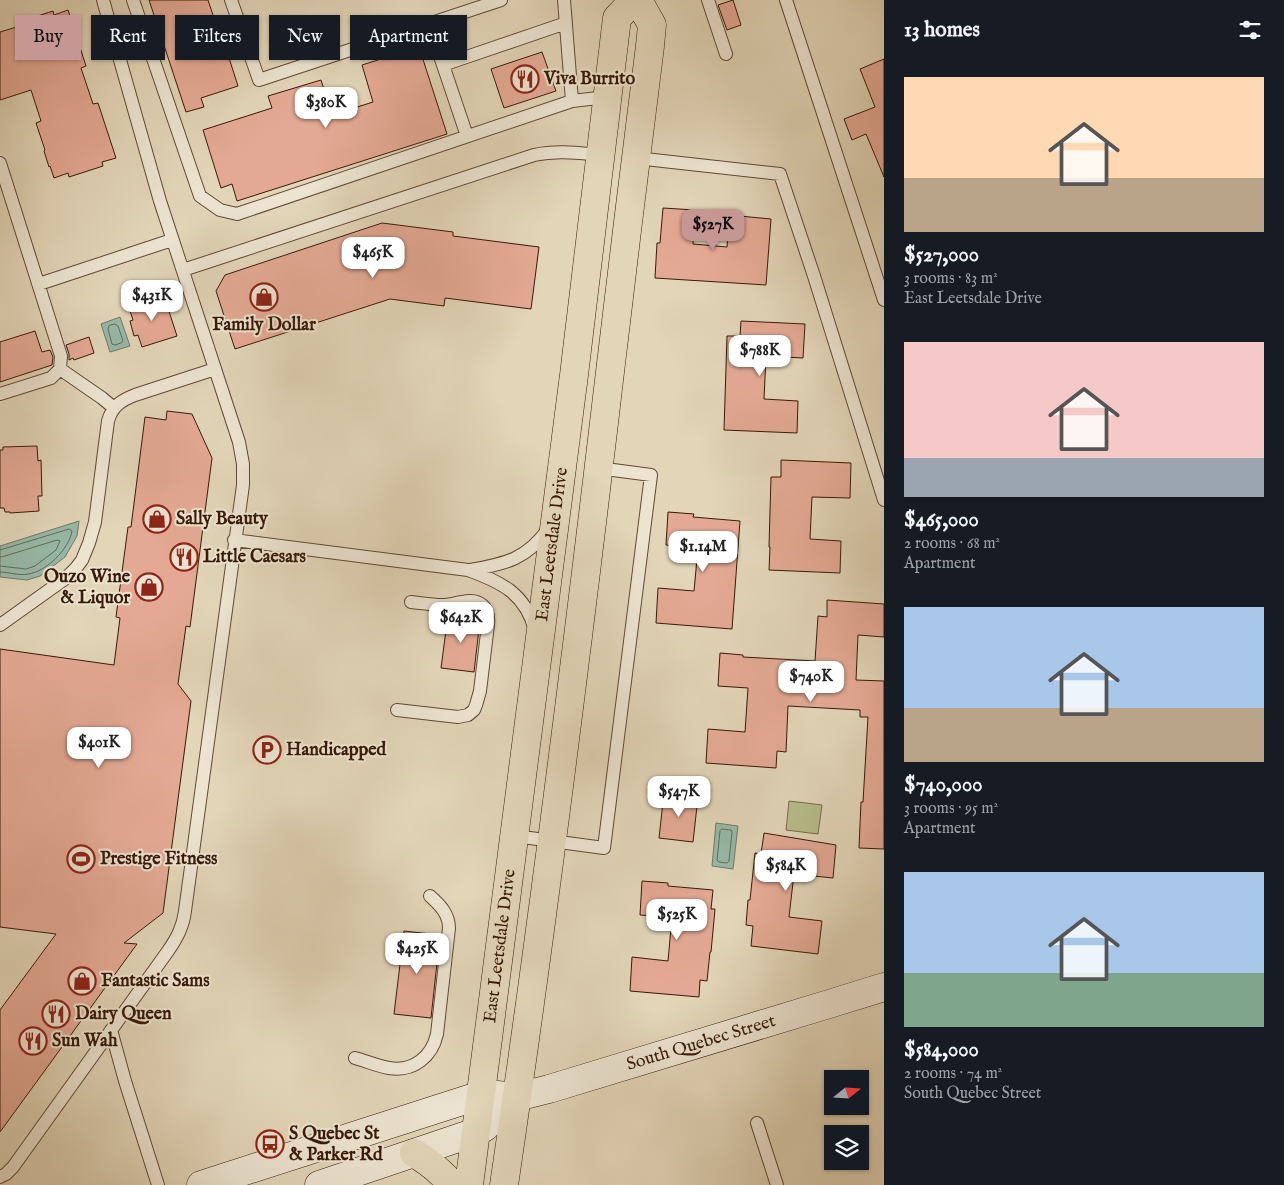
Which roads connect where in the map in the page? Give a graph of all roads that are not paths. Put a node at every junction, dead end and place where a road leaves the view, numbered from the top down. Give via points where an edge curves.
1 (103, 0) edge
2 (133, 0) edge
3 (232, 0) edge
4 (501, 0) edge
5 (564, 0) edge
6 (634, 0) edge
7 (638, 0) edge
8 (708, 0) edge
9 (786, 0) edge
10 (486, 2) edge
11 (452, 15) edge
12 (566, 23) junction
13 (350, 50) edge
14 (726, 54) dead end
15 (441, 60) edge
16 (443, 65) junction
17 (607, 97) junction
18 (572, 101) junction
19 (467, 136) junction
20 (601, 155) junction
21 (636, 158) junction
22 (0, 163) edge
23 (172, 240) junction
24 (183, 270) junction
25 (39, 284) junction
26 (884, 300) edge
27 (215, 368) junction
28 (60, 369) junction
29 (0, 394) edge
30 (114, 408) junction
31 (598, 468) junction
32 (884, 500) edge
33 (556, 516) junction
34 (234, 540) junction
35 (468, 570) junction
36 (411, 602) dead end
37 (0, 625) edge
38 (538, 653) junction
39 (397, 710) dead end
40 (514, 836) junction
41 (552, 841) junction
42 (430, 896) dead end
43 (884, 987) edge
44 (111, 1030) junction
45 (355, 1058) dead end
46 (481, 1095) junction
47 (517, 1097) junction
48 (757, 1123) dead end
49 (476, 1132) junction
50 (414, 1153) junction
51 (0, 1177) edge
52 (158, 1185) edge
53 (200, 1185) edge
54 (319, 1185) edge
55 (452, 1185) edge
56 (469, 1185) edge
57 (504, 1185) edge
58 (777, 1185) edge

1 - 23 lane
2 - 19 lane via 200,196 220,210 237,214
3 - 13 lane via 259,80
4 - 10 lane
5 - 12 lane
6 - 17 main road, East Leetsdale Drive via 617,18
7 - 21 main road, East Leetsdale Drive via 652,25
8 - 14 lane
9 - 26 lane
10 - 11 lane
12 - 16 lane
12 - 18 lane
15 - 16 lane
16 - 19 lane
17 - 18 lane
17 - 20 main road, East Leetsdale Drive
18 - 19 lane
20 - 24 lane via 566,152 534,155
20 - 33 main road, East Leetsdale Drive
21 - 31 main road, East Leetsdale Drive
21 - 32 lane via 780,174
22 - 25 lane
23 - 24 lane
23 - 25 lane
24 - 27 lane
25 - 28 lane via 61,352
27 - 30 lane via 135,395
27 - 34 lane via 243,458
28 - 29 lane via 51,378
28 - 30 lane
30 - 37 lane via 108,421 95,522 82,560 66,578
31 - 41 main road, East Leetsdale Drive
31 - 41 lane via 651,475 650,485 604,848
33 - 35 lane via 540,541 521,556
33 - 38 main road, East Leetsdale Drive
34 - 35 lane
34 - 44 lane via 184,921 176,941
35 - 38 lane via 502,585 522,602 534,625
36 - 39 lane via 444,605 477,602 487,610 480,691 476,705 465,716
38 - 40 main road, East Leetsdale Drive
40 - 41 lane
40 - 46 main road, East Leetsdale Drive
41 - 47 main road, East Leetsdale Drive
42 - 45 lane via 445,912 449,923 434,1046 423,1060 402,1069
43 - 47 main road, South Quebec Street
44 - 51 lane via 13,1166
44 - 52 lane
46 - 47 main road, South Quebec Street
46 - 49 main road, East Leetsdale Drive
46 - 53 main road, South Quebec Street
47 - 49 main road, South Quebec Street
47 - 57 main road, East Leetsdale Drive
48 - 58 lane
49 - 50 main road, South Quebec Street
49 - 56 main road, East Leetsdale Drive
50 - 54 main road, South Quebec Street
50 - 55 main road via 428,1161

